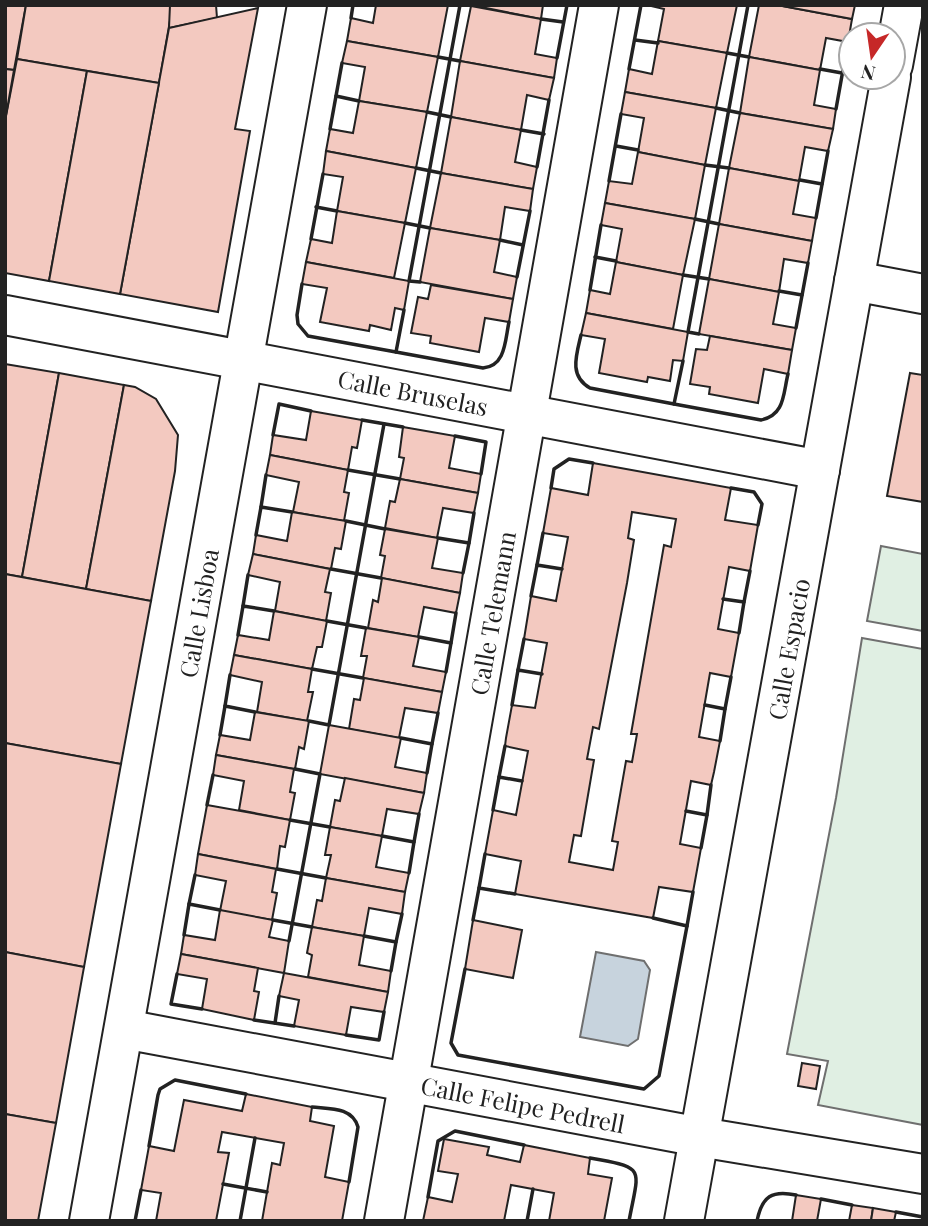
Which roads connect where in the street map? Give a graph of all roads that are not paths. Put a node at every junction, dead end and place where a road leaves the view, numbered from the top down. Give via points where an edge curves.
1 (307, 5) edge
2 (599, 5) edge
3 (888, 91) edge
4 (854, 281) junction
5 (923, 294) edge
6 (5, 315) edge
7 (243, 360) junction
8 (527, 415) junction
9 (820, 470) junction
10 (124, 1029) junction
11 (409, 1082) junction
12 (700, 1137) junction
13 (923, 1174) edge
14 (89, 1221) edge
15 (384, 1221) edge
16 (684, 1221) edge

1 - 7 street, Calle Lisboa
2 - 8 street, Calle Telemann
3 - 4 street, Calle Espacio
4 - 5 street
4 - 9 street, Calle Espacio
6 - 7 street, Calle Bruselas
7 - 8 street, Calle Bruselas
7 - 10 street, Calle Lisboa
8 - 9 street, Calle Bruselas
8 - 11 street, Calle Telemann
9 - 12 street, Calle Espacio
10 - 11 street, Calle Felipe Pedrell
10 - 14 street, Calle Lisboa
11 - 12 street, Calle Felipe Pedrell
11 - 15 street, Calle Telemann
12 - 13 street, Calle Felipe Pedrell
12 - 16 street, Calle Espacio

